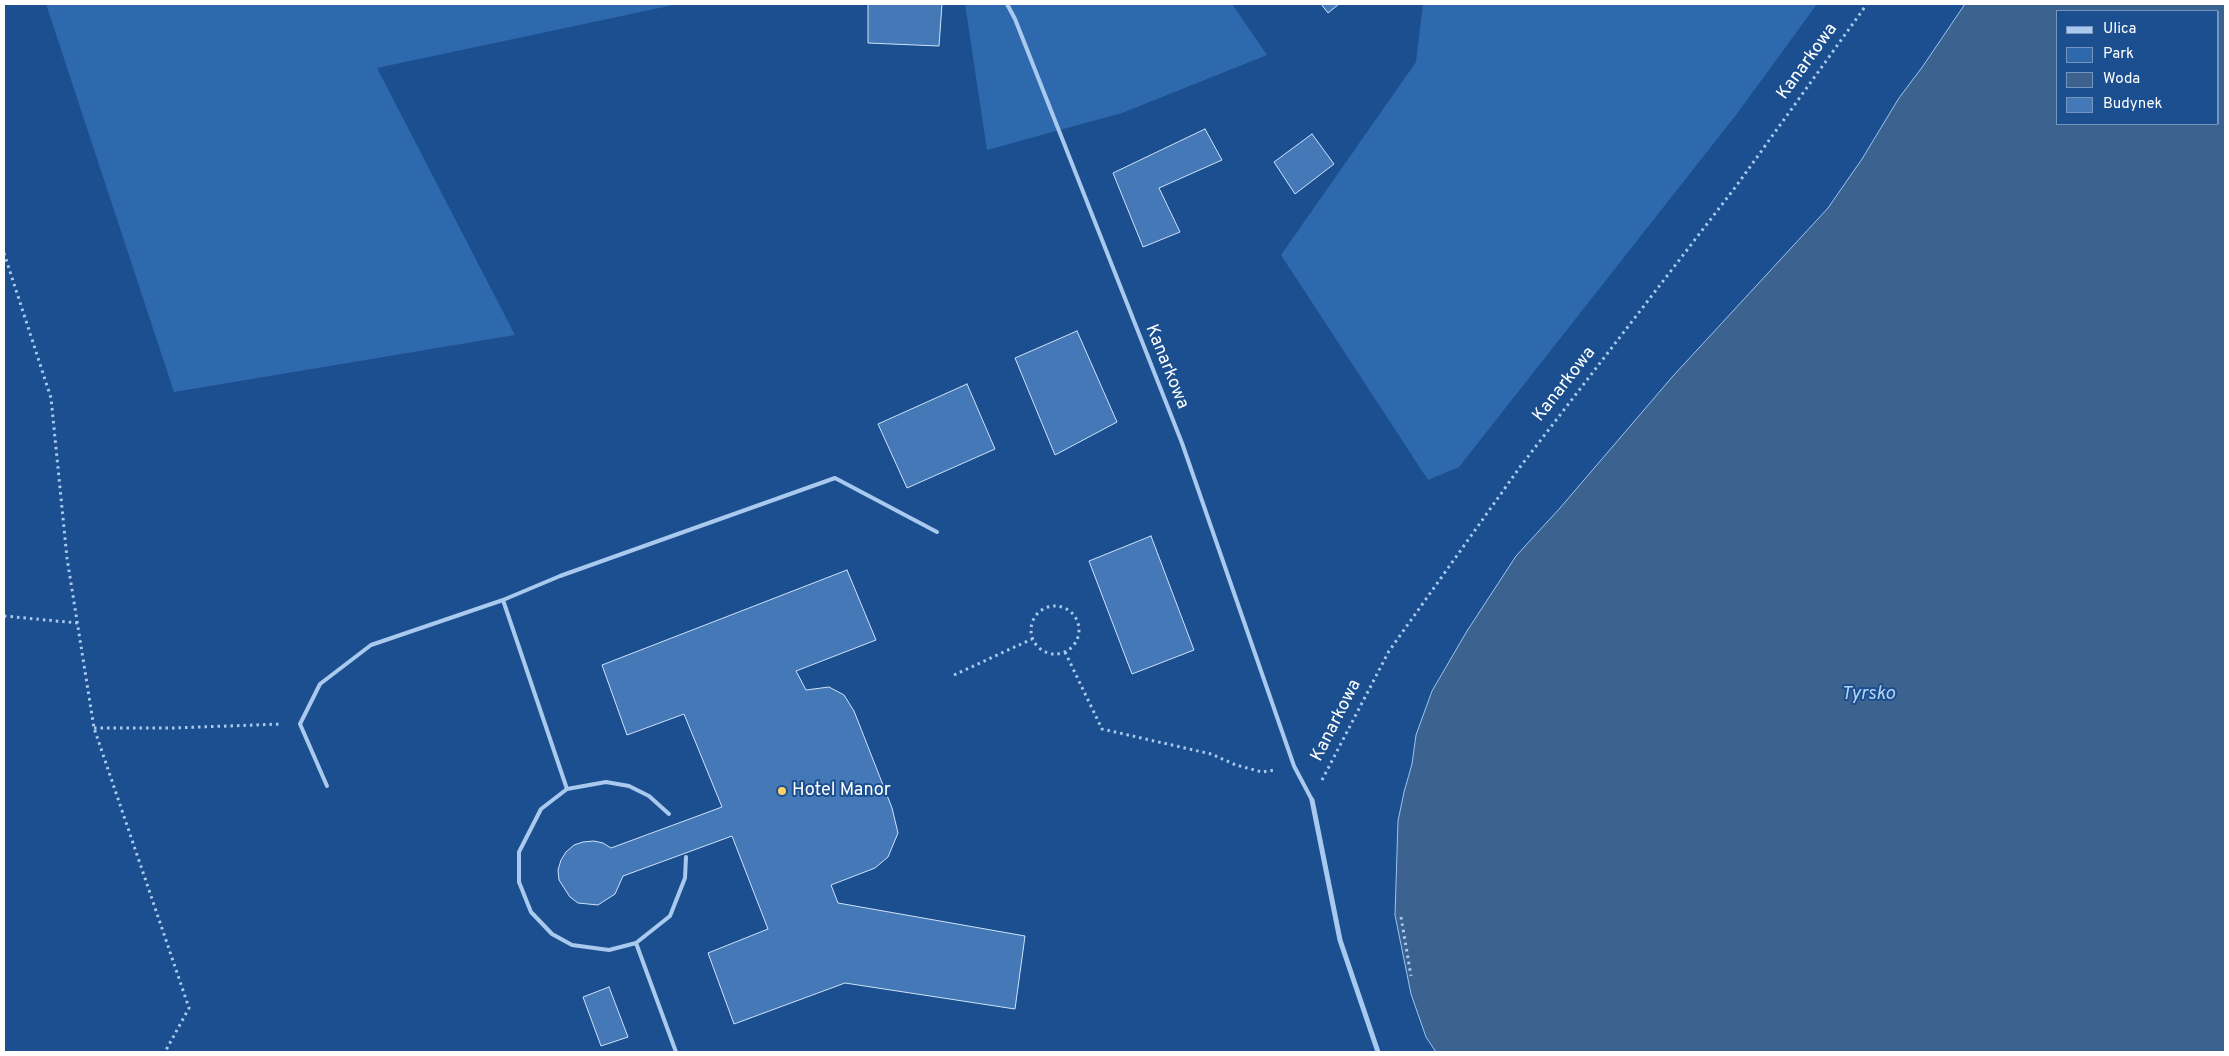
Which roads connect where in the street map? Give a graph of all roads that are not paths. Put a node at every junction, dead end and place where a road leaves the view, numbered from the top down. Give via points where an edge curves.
1 (1007, 4) edge
2 (937, 532) dead end
3 (504, 600) junction
4 (327, 786) dead end
5 (567, 789) junction
6 (1312, 800) joint
7 (669, 814) dead end
8 (686, 857) dead end
9 (636, 943) junction
10 (676, 1052) edge
11 (1378, 1052) edge

1 - 6 lane, Kanarkowa via 1182,443 1294,766
2 - 3 lane via 835,478 560,576
3 - 4 lane via 370,645 320,684 300,724
3 - 5 lane
5 - 7 lane via 606,782 629,786 649,796
5 - 9 lane via 541,808 519,852 519,882 531,912 552,934 572,946 609,950
6 - 11 street, Kanarkowa via 1340,940
8 - 9 lane via 685,878 670,916
9 - 10 lane

